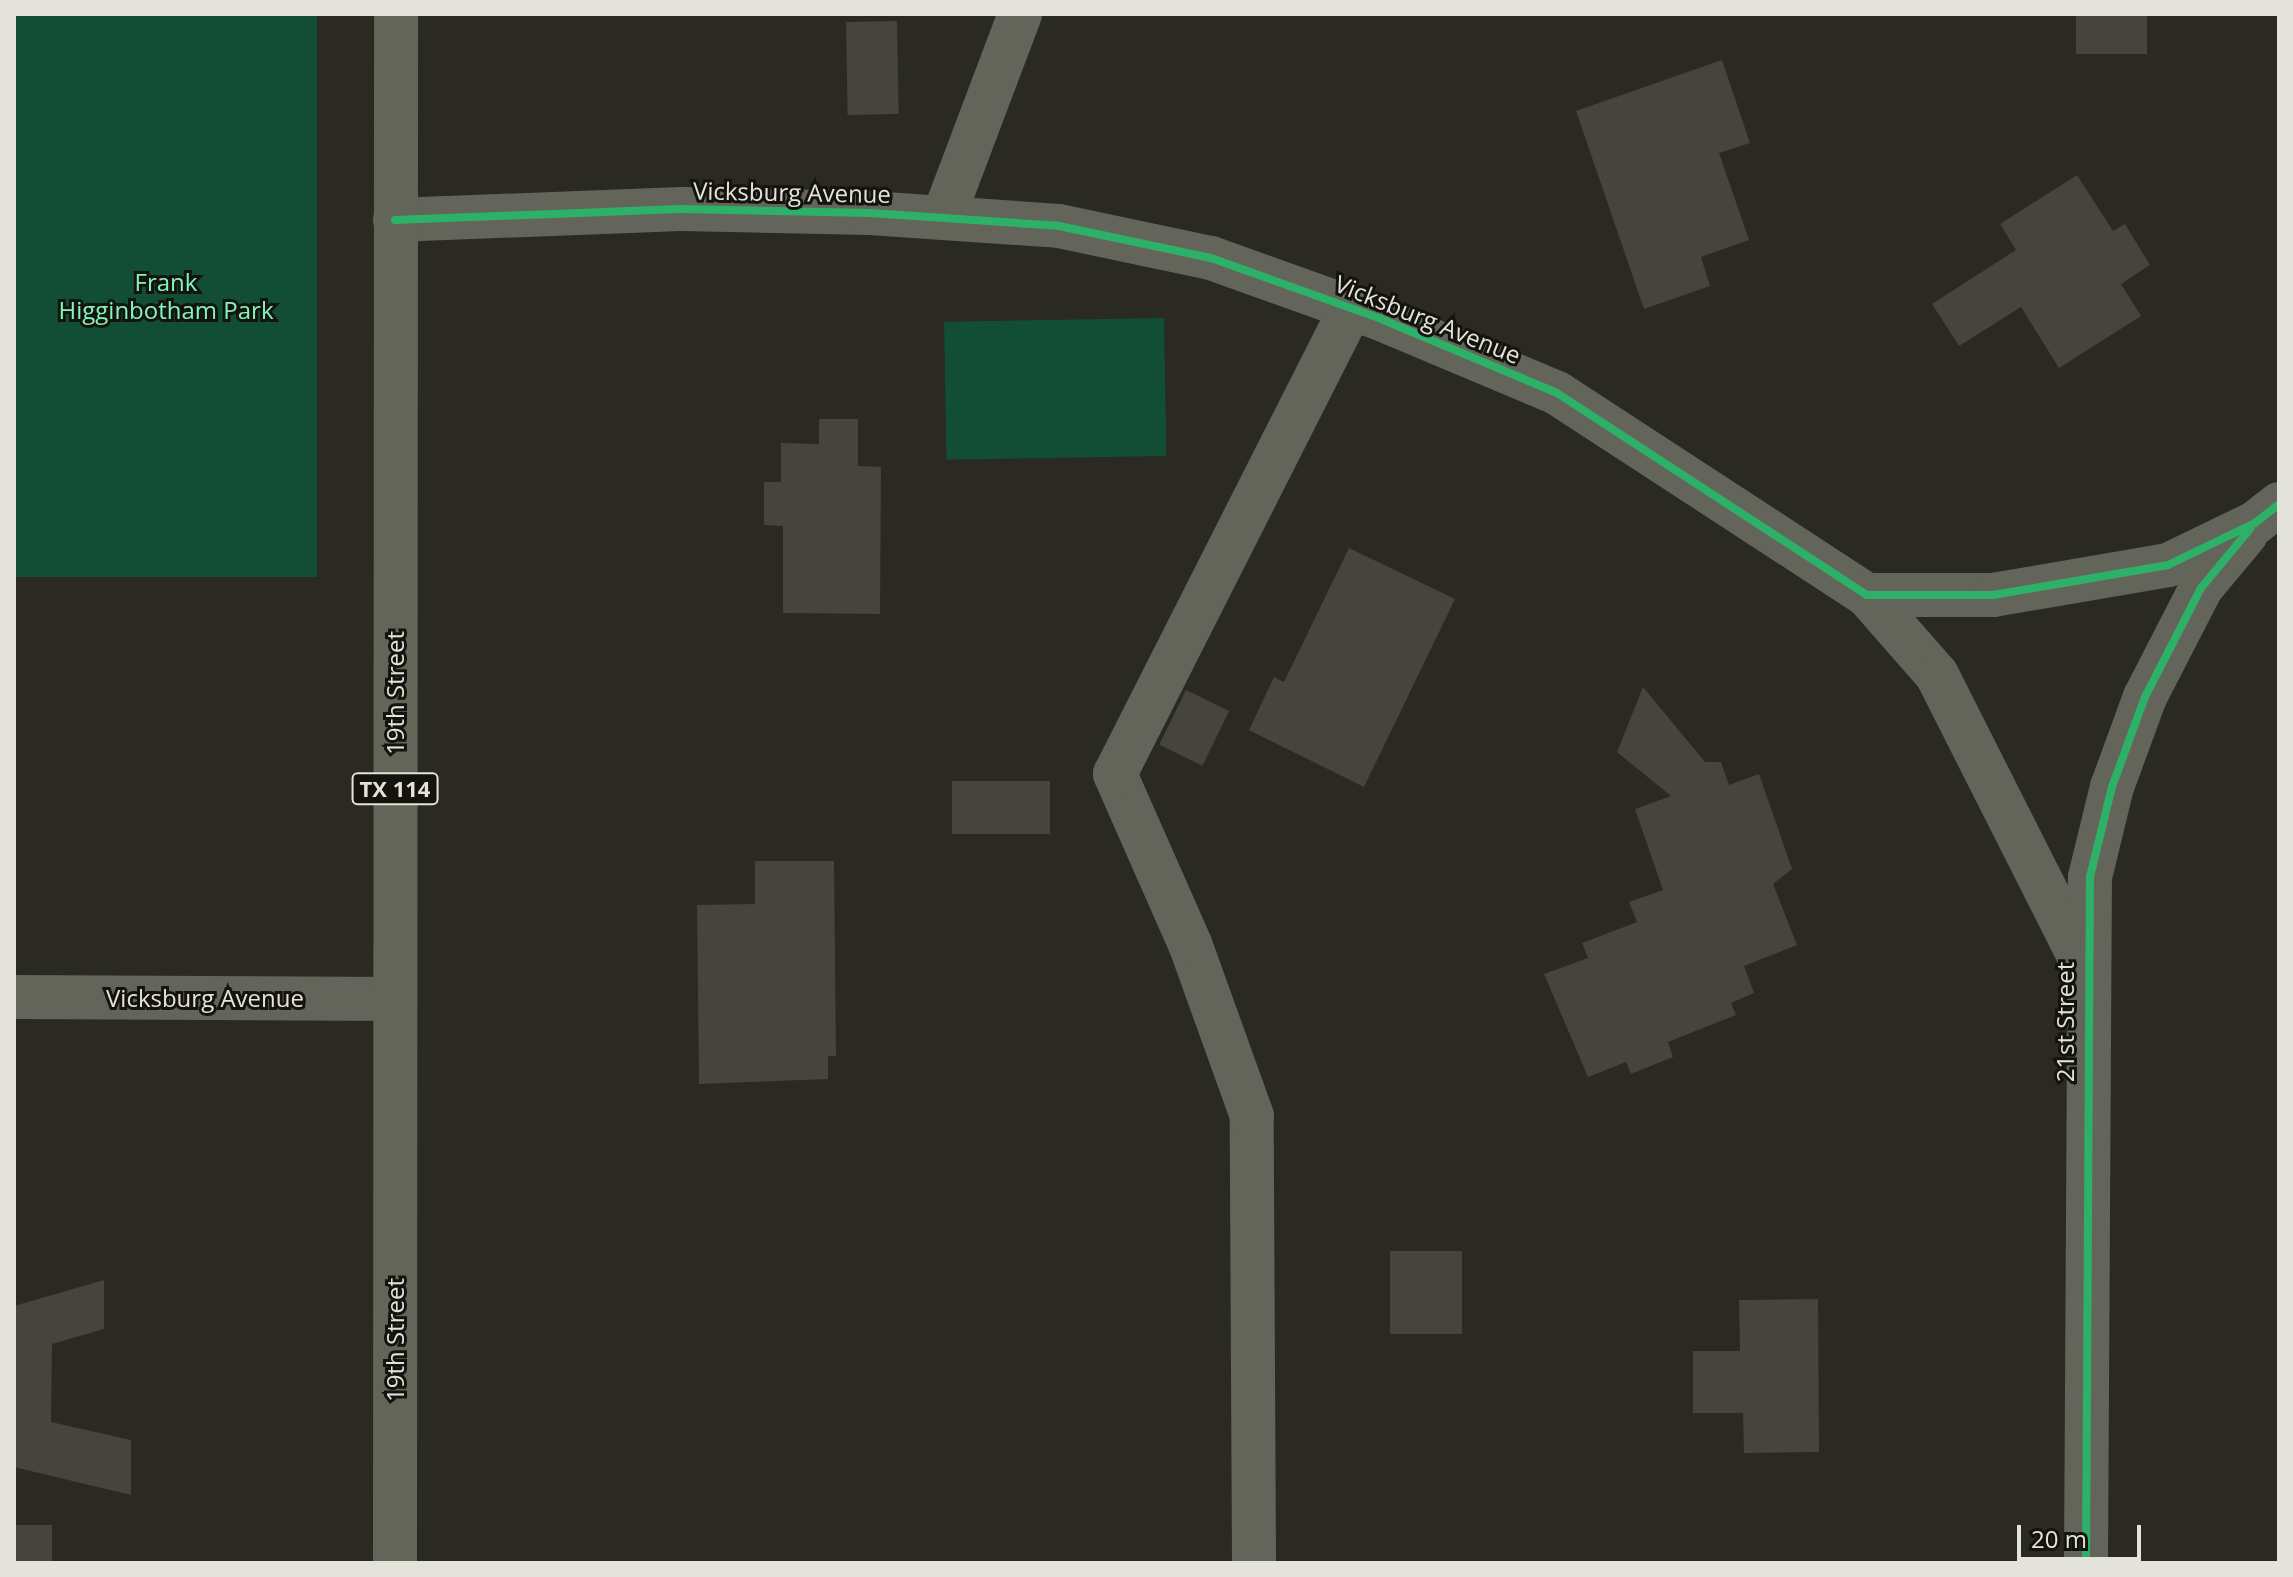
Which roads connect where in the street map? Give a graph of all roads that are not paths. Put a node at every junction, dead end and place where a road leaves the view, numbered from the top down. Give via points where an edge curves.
1 (396, 14) edge
2 (1020, 14) edge
3 (943, 218) junction
4 (395, 220) junction
5 (1351, 308) junction
6 (2267, 513) edge
7 (1867, 595) junction
8 (2085, 968) junction
9 (14, 997) edge
10 (395, 999) junction
11 (395, 1563) edge
12 (1254, 1563) edge
13 (2086, 1563) edge

1 - 4 main road, 19th Street / TX 114
2 - 3 street
3 - 4 street, Vicksburg Avenue via 681,209
3 - 5 street, Vicksburg Avenue via 1059,226 1211,258
4 - 10 main road, 19th Street / TX 114
5 - 7 street, Vicksburg Avenue via 1557,393
5 - 12 street via 1115,774 1190,944 1252,1116
6 - 7 street via 2168,565 1993,595
6 - 8 street, 21st Street via 2201,588 2145,697 2112,787 2090,877
7 - 8 street, 21st Street via 1937,675
8 - 13 street, 21st Street
9 - 10 street, Vicksburg Avenue
10 - 11 main road, 19th Street / TX 114

